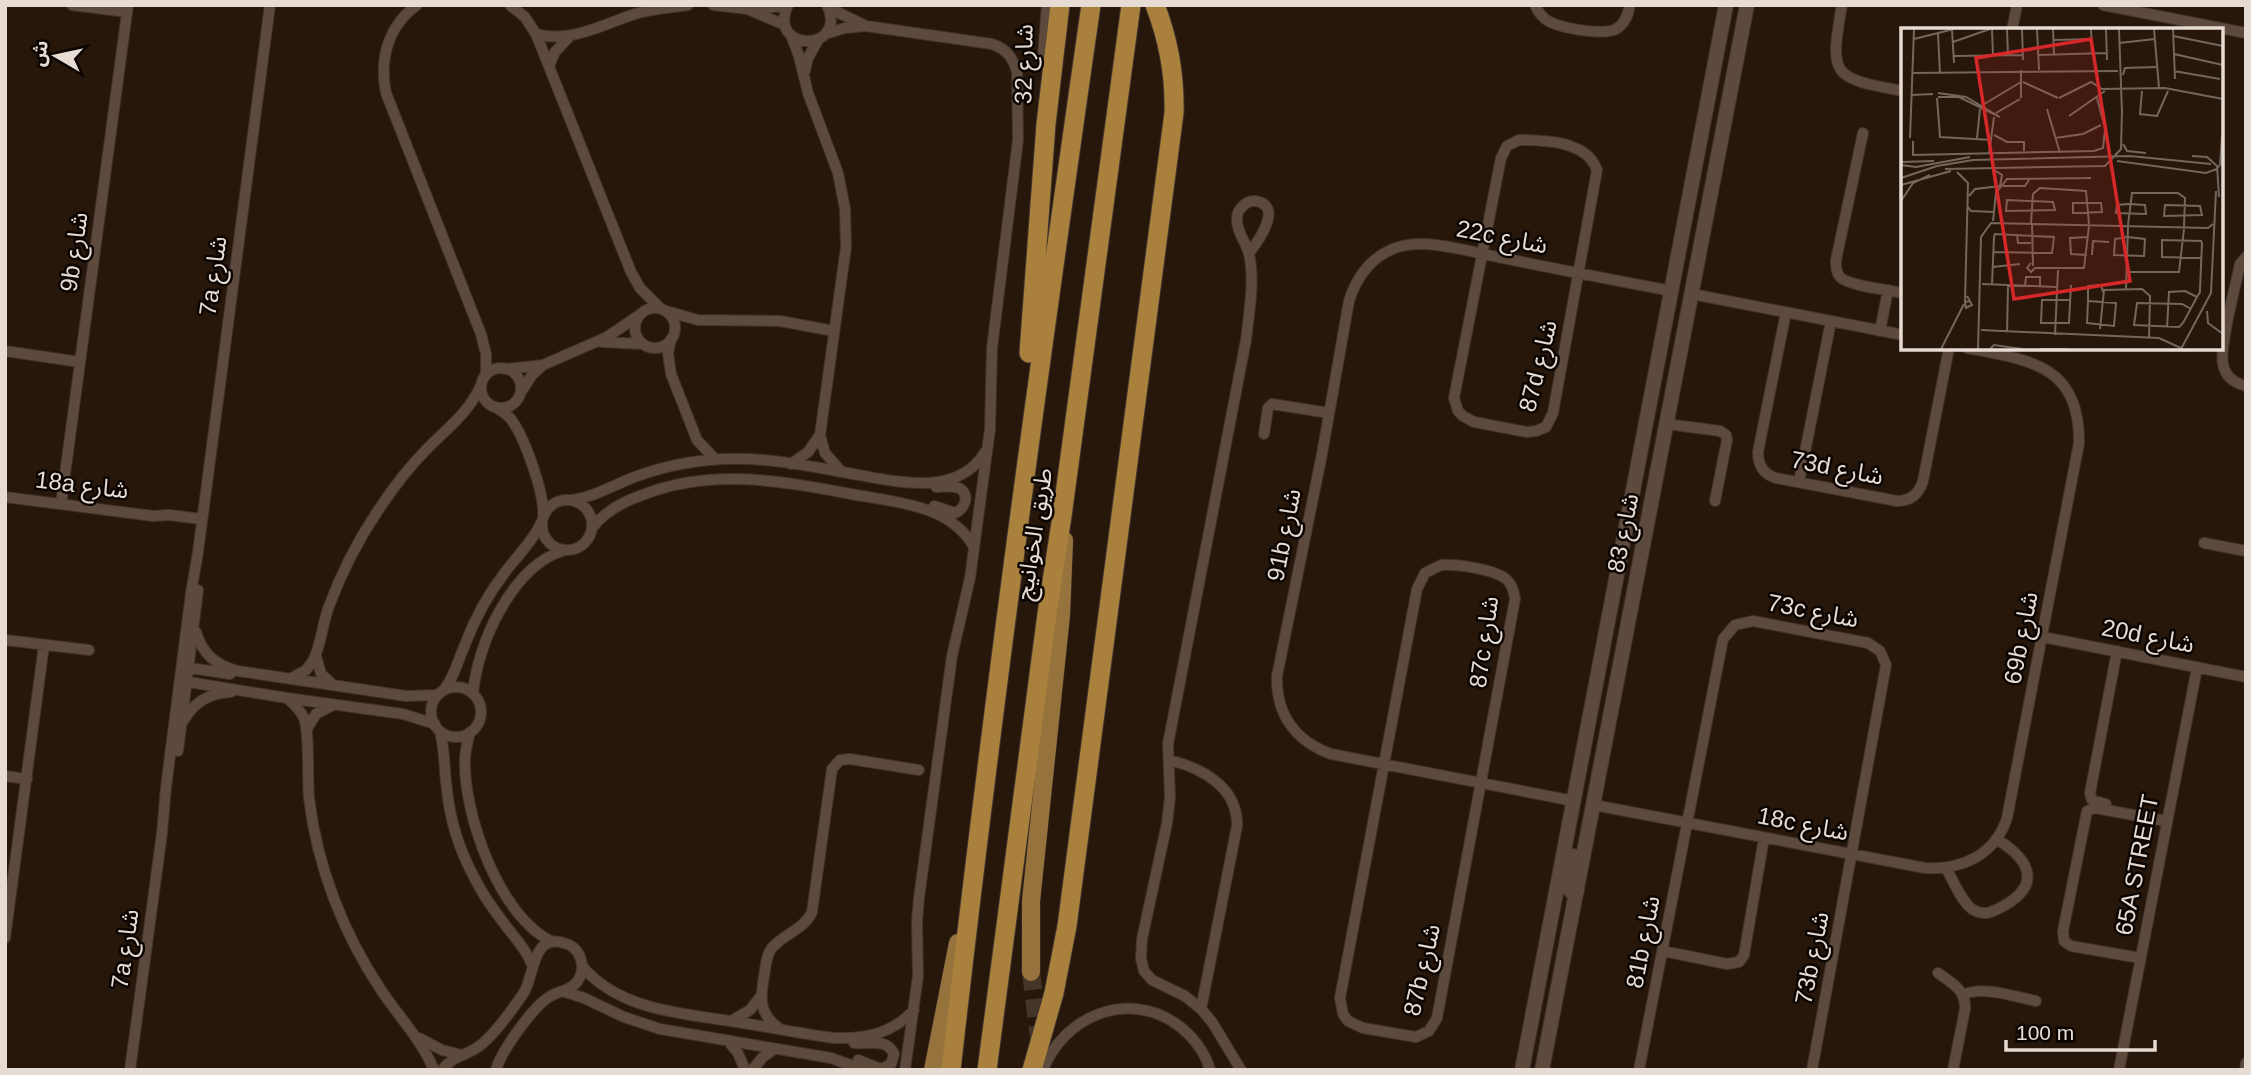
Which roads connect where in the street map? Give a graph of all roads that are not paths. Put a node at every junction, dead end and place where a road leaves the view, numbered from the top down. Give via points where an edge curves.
1 (72, 5) edge
2 (270, 5) edge
3 (417, 5) edge
4 (510, 5) edge
5 (688, 5) edge
6 (713, 5) edge
7 (788, 5) edge
8 (1049, 5) edge
9 (1060, 5) edge
10 (1091, 5) edge
11 (1131, 5) edge
12 (1155, 5) edge
13 (1535, 5) edge
14 (1630, 5) edge
15 (1726, 5) edge
16 (1747, 5) edge
17 (1842, 5) edge
18 (2017, 5) edge
19 (2103, 5) edge
20 (828, 6) edge
21 (127, 9) edge
22 (747, 9) junction
23 (2162, 11) edge
24 (866, 26) junction
25 (2012, 28) edge
26 (788, 30) junction
27 (2246, 33) edge
28 (536, 34) junction
29 (570, 36) junction
30 (822, 37) junction
31 (550, 66) junction
32 (804, 78) junction
33 (1901, 91) edge
34 (1046, 124) junction
35 (1863, 133) dead end
36 (1249, 253) dead end
37 (1482, 254) junction
38 (2246, 257) edge
39 (1580, 273) junction
40 (2241, 282) edge
41 (1888, 290) junction
42 (1672, 291) junction
43 (1901, 292) edge
44 (1692, 294) junction
45 (1349, 301) joint
46 (663, 310) junction
47 (1786, 312) junction
48 (638, 316) junction
49 (707, 321) junction
50 (1831, 321) junction
51 (834, 331) junction
52 (1880, 331) junction
53 (1901, 335) edge
54 (672, 338) junction
55 (596, 342) junction
56 (643, 344) junction
57 (1949, 350) edge
58 (1978, 350) edge
59 (5, 351) edge
60 (80, 362) junction
61 (543, 365) junction
62 (505, 369) junction
63 (486, 374) junction
64 (481, 385) junction
65 (2246, 386) edge
66 (519, 396) junction
67 (495, 407) junction
68 (1329, 413) junction
69 (461, 418) junction
70 (1667, 424) junction
71 (820, 435) junction
72 (1264, 435) dead end
73 (987, 450) junction
74 (715, 459) junction
75 (790, 464) junction
76 (841, 471) junction
77 (904, 482) junction
78 (1799, 482) junction
79 (5, 497) edge
80 (572, 500) junction
81 (1715, 501) dead end
82 (900, 502) junction
83 (61, 504) junction
84 (1019, 509) junction
85 (1062, 516) junction
86 (542, 519) junction
87 (202, 523) junction
88 (592, 528) junction
89 (2204, 543) dead end
90 (974, 547) junction
91 (565, 550) junction
92 (2246, 551) edge
93 (198, 552) junction
94 (195, 625) junction
95 (2043, 637) junction
96 (5, 640) edge
97 (44, 645) junction
98 (89, 650) dead end
99 (2117, 651) junction
100 (316, 656) junction
101 (186, 667) junction
102 (2197, 667) junction
103 (254, 675) junction
104 (2246, 677) edge
105 (290, 679) junction
106 (184, 681) junction
107 (336, 686) junction
108 (249, 692) junction
109 (440, 693) junction
110 (473, 694) junction
111 (287, 698) junction
112 (333, 705) junction
113 (181, 726) junction
114 (437, 727) junction
115 (306, 730) junction
116 (470, 732) junction
117 (1169, 760) junction
118 (1386, 765) junction
119 (919, 770) dead end
120 (5, 776) edge
121 (27, 779) junction
122 (1482, 783) junction
123 (1574, 801) junction
124 (1594, 805) junction
125 (2167, 818) junction
126 (1686, 823) junction
127 (162, 833) junction
128 (1764, 838) junction
129 (1996, 839) junction
130 (1853, 854) junction
131 (1946, 868) junction
132 (971, 889) junction
133 (1577, 891) junction
134 (7, 914) edge
135 (5, 938) edge
136 (553, 942) junction
137 (1663, 951) junction
138 (2140, 958) junction
139 (582, 966) junction
140 (533, 968) junction
141 (1031, 972) tunnel mouth
142 (1938, 973) dead end
143 (562, 991) junction
144 (1963, 995) junction
145 (760, 997) junction
146 (2036, 1001) dead end
147 (1201, 1009) junction
148 (914, 1010) junction
149 (731, 1021) junction
150 (780, 1029) junction
151 (417, 1036) junction
152 (834, 1038) junction
153 (728, 1041) junction
154 (774, 1049) junction
155 (461, 1055) junction
156 (831, 1058) junction
157 (2246, 1063) edge
158 (130, 1070) edge
159 (433, 1070) edge
160 (442, 1070) edge
161 (496, 1070) edge
162 (745, 1070) edge
163 (752, 1070) edge
164 (864, 1070) edge
165 (905, 1070) edge
166 (933, 1070) edge
167 (951, 1070) edge
168 (987, 1070) edge
169 (1032, 1070) edge
170 (1043, 1070) edge
171 (1210, 1070) edge
172 (1241, 1070) edge
173 (1522, 1070) edge
174 (1542, 1070) edge
175 (1639, 1070) edge
176 (1812, 1070) edge
177 (1953, 1070) edge
178 (2119, 1070) edge
179 (2245, 1070) edge

1 - 21 street
2 - 87 street, 7a شارع
3 - 63 street via 402,18 387,46 383,78 481,334
4 - 28 street
5 - 29 street via 637,14
6 - 22 street
7 - 22 street
7 - 26 street
8 - 34 street, شارع 32
9 - 34 highway
10 - 84 highway, طريق الخوانيج
11 - 85 highway, طريق الخوانيج
12 - 169 highway via 1175,84 1171,141 1067,926
13 - 14 street via 1550,22 1601,33 1621,25
15 - 42 street, شارع 83
16 - 44 street, شارع 83
17 - 33 street via 1834,53 1842,72 1860,83
18 - 25 street
19 - 23 street
20 - 24 street
20 - 30 street via 831,21
21 - 60 street, 9b شارع
22 - 26 street
23 - 27 street
24 - 30 street
24 - 73 street via 984,42 1006,51 1015,64 1019,127 992,348
26 - 30 street via 800,41
26 - 32 street
28 - 29 street
28 - 31 street
29 - 31 street via 555,52
30 - 32 street via 808,58
31 - 46 street via 631,272
32 - 51 street via 838,173 845,209 846,247
34 - 84 highway
35 - 41 street via 1836,266 1845,280
36 - 117 street via 1246,340 1170,732
37 - 39 street, 22c شارع
37 - 39 street via 1503,152 1519,140 1546,141 1584,152 1597,170
37 - 39 street, 87d شارع via 1454,398 1462,416 1474,422 1532,432 1549,423
37 - 45 street, 22c شارع via 1429,244 1390,250 1367,266
38 - 40 street via 2241,261
39 - 42 street, 22c شارع
40 - 65 street via 2223,351 2228,375
41 - 43 street
41 - 52 street
42 - 123 street, شارع 83
44 - 47 street
44 - 70 street, شارع 83
45 - 68 street, 91b شارع
46 - 48 street via 648,309
46 - 49 street
46 - 54 street via 674,323
47 - 50 street
47 - 78 street, 73d شارع via 1758,459 1769,476
48 - 55 street
48 - 56 street via 636,334
49 - 51 street via 780,321
49 - 54 street
50 - 52 street
50 - 78 street
51 - 71 street
52 - 53 street
54 - 56 street via 655,348
54 - 74 street via 668,353 671,374 697,440
55 - 56 street
55 - 61 street
57 - 78 street, 73d شارع via 1917,494 1897,500
58 - 95 street, 69b شارع via 2016,357 2047,370 2064,388 2080,426
59 - 60 street
60 - 83 street, 9b شارع
61 - 62 street
61 - 66 street
62 - 63 street
62 - 66 street via 517,376
63 - 64 street
64 - 67 street via 484,398
64 - 69 street
66 - 67 street via 510,405
67 - 69 street
67 - 86 street via 510,418 519,433 541,488
68 - 72 street via 1272,404
68 - 118 street, 91b شارع via 1277,689 1283,714 1307,743 1331,754
69 - 100 street via 408,469 362,535 335,590
70 - 81 street via 1726,435
70 - 124 street, شارع 83
71 - 75 street via 808,452
71 - 76 street via 825,453
73 - 77 street via 958,477
73 - 90 street
74 - 75 street
74 - 80 street via 660,468
75 - 76 street
76 - 77 street
77 - 82 street via 959,488 966,502 955,513
79 - 83 street, 18a شارع
80 - 86 street via 554,502
80 - 88 street via 585,508
82 - 88 street via 766,480 712,478 636,497 609,511
82 - 90 street via 951,522
83 - 87 street, 18a شارع
84 - 132 highway, طريق الخوانيج
85 - 141 main road via 1063,590 1031,901
85 - 168 highway, طريق الخوانيج
86 - 91 street via 548,541
86 - 109 street via 489,595 453,677
87 - 93 street, 7a شارع
88 - 91 street via 584,542
89 - 92 street
90 - 148 street via 953,649 919,898
91 - 110 street via 540,562 504,605 481,653
93 - 94 street, 7a شارع
93 - 101 street, 7a شارع
94 - 101 street, 7a شارع
94 - 103 street via 203,649 215,661
95 - 99 street, 20d شارع
95 - 129 street, 69b شارع via 2007,818
96 - 97 street
97 - 98 street
97 - 121 street
99 - 102 street, 20d شارع
99 - 125 street via 2090,798
100 - 105 street via 306,670
100 - 107 street via 321,674
101 - 103 street
101 - 106 street, 7a شارع
102 - 104 street, 20d شارع
102 - 125 street, 65A STREET
103 - 105 street
105 - 107 street
106 - 108 street
106 - 113 street, 7a شارع
106 - 127 street, 7a شارع
107 - 109 street via 414,697
108 - 111 street
108 - 113 street via 209,696 195,705
109 - 110 street via 462,687
109 - 114 street via 432,709
110 - 116 street via 481,714
111 - 112 street
111 - 115 street via 301,712
112 - 114 street via 403,714
112 - 115 street via 316,714
113 - 127 street, 7a شارع
114 - 116 street via 455,737
114 - 140 street via 461,849 488,901 520,942
115 - 151 street via 313,822 334,899 363,961
116 - 136 street via 465,755 467,788 487,860 527,923
117 - 147 street via 1167,823 1141,959 1152,980
117 - 147 street via 1190,765 1220,784 1237,814
118 - 122 street
118 - 122 street, 87c شارع via 1420,580 1432,568 1458,566 1503,577 1512,586 1515,599
118 - 122 street, 87b شارع via 1340,998 1348,1021 1363,1028 1416,1037 1434,1025
119 - 145 street via 850,759 835,764 812,912 769,952
120 - 121 street
121 - 134 street
122 - 123 street
123 - 133 street via 1580,816 1568,885 1569,890
123 - 173 street, شارع 83
124 - 126 street, 18c شارع
124 - 133 street, شارع 83
125 - 138 street, 65A STREET
125 - 138 street via 2095,808 2087,811 2065,918 2063,937 2068,945
126 - 128 street, 18c شارع
126 - 130 street, 73c شارع via 1723,639 1735,625 1753,621 1868,643 1884,658 1886,672
126 - 137 street, 81b شارع
127 - 158 street, 7a شارع
128 - 130 street, 18c شارع
128 - 137 street via 1740,962 1727,964
129 - 131 street, 18c شارع via 1979,856
129 - 131 street via 2020,858 2028,880 2021,894 1996,911 1972,908
130 - 131 street, 18c شارع
130 - 176 street, 73b شارع
132 - 166 main road
132 - 167 highway, طريق الخوانيج
133 - 174 street, شارع 83
134 - 135 street
136 - 139 street via 574,948
136 - 140 street via 541,948
137 - 175 street, 81b شارع
138 - 178 street, 65A STREET
139 - 143 street via 579,980
139 - 149 street via 601,984 647,1005
140 - 155 street via 524,993 489,1037
142 - 144 street
143 - 153 street via 642,1024
143 - 161 street via 537,1008 504,1050
144 - 146 street via 1981,990
144 - 177 street via 1965,1009
145 - 149 street via 750,1010
145 - 150 street via 765,1013
147 - 172 street
148 - 152 street via 897,1026 882,1032
148 - 165 street
149 - 150 street
150 - 152 street
151 - 155 street
151 - 159 street
152 - 156 street via 883,1043 892,1049 893,1059 881,1069 849,1058
153 - 154 street
153 - 162 street
154 - 156 street
154 - 163 street
155 - 160 street
156 - 164 street
157 - 179 street
170 - 171 street via 1055,1045 1069,1030 1086,1018 1127,1008 1167,1018 1184,1030 1198,1045

